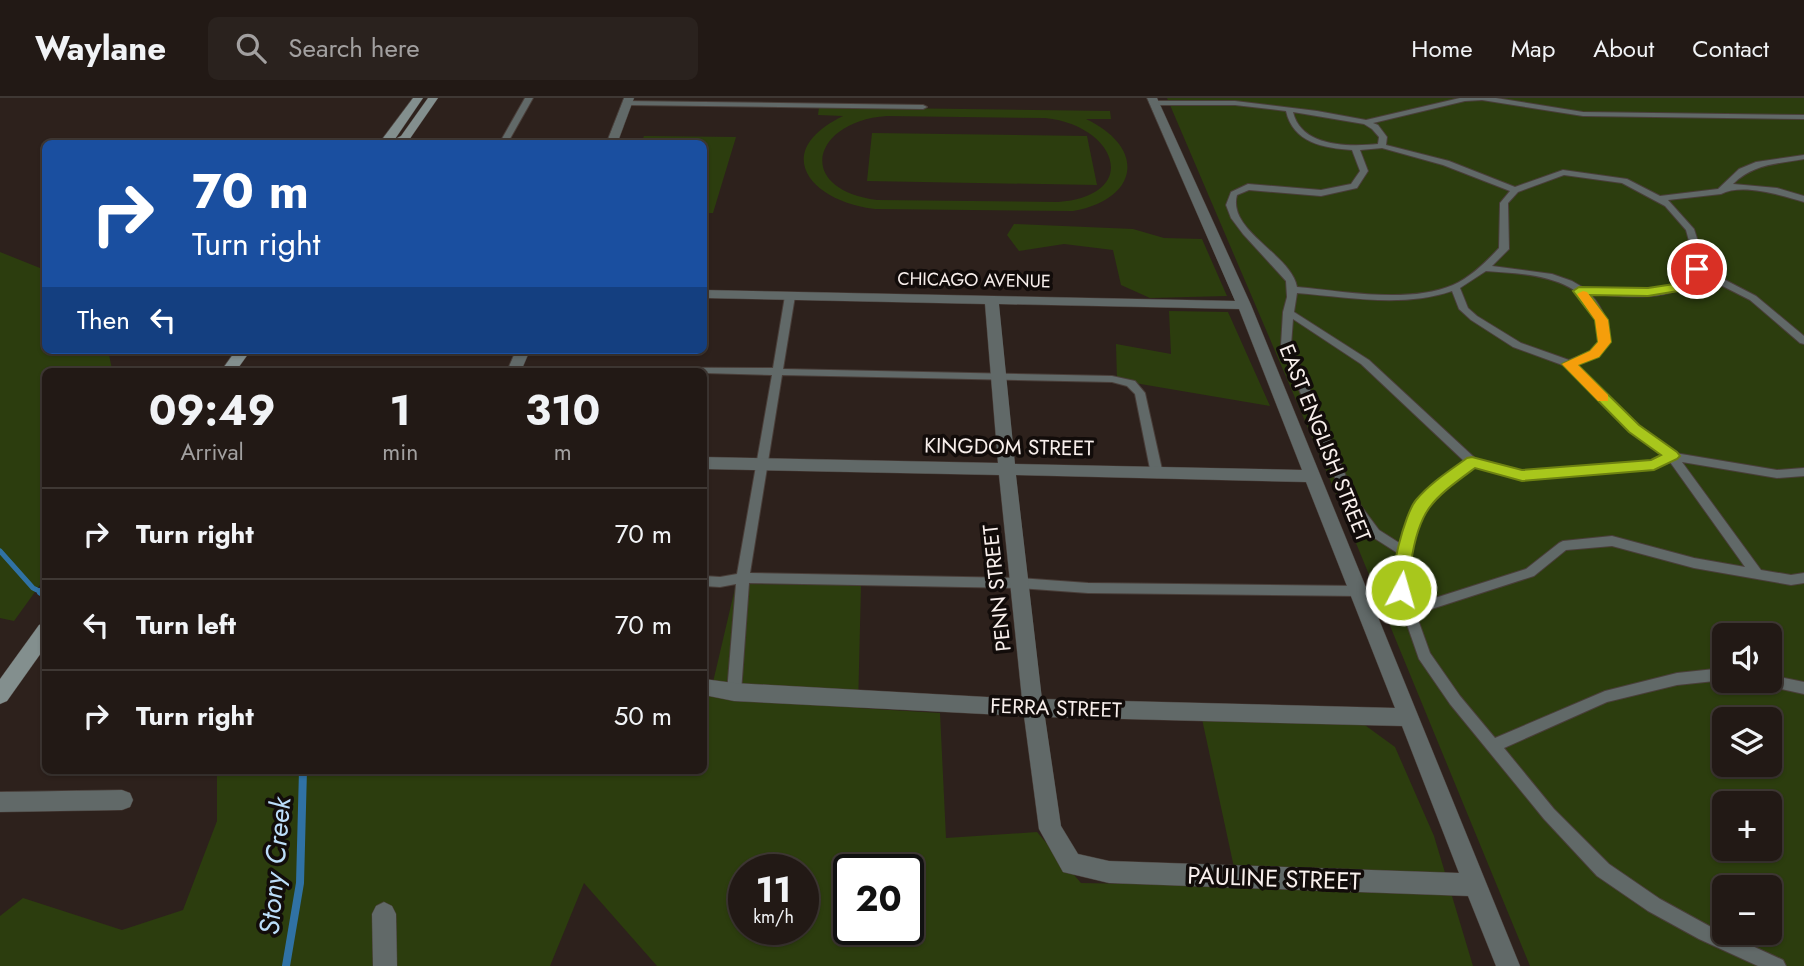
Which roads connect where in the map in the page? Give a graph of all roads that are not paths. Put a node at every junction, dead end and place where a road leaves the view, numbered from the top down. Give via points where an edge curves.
1 (418, 98) edge
2 (433, 98) edge
3 (529, 98) edge
4 (628, 101) edge
5 (1153, 101) edge
6 (923, 107) dead end
7 (1289, 110) junction
8 (1804, 117) edge
9 (1366, 122) junction
10 (390, 140) edge
11 (401, 140) edge
12 (505, 140) edge
13 (613, 140) edge
14 (1382, 146) junction
15 (1356, 149) junction
16 (1804, 157) edge
17 (1728, 186) junction
18 (1515, 190) junction
19 (1658, 199) junction
20 (1804, 199) edge
21 (1483, 268) junction
22 (1697, 269) junction
23 (1455, 288) junction
24 (1293, 290) junction
25 (1579, 291) junction
26 (707, 294) edge
27 (790, 296) junction
28 (992, 300) junction
29 (1244, 305) junction
30 (1288, 312) junction
31 (1804, 324) edge
32 (1787, 325) junction
33 (1804, 341) edge
34 (241, 354) edge
35 (1569, 364) junction
36 (230, 368) edge
37 (707, 371) edge
38 (776, 372) junction
39 (997, 377) junction
40 (1672, 456) junction
41 (1472, 462) junction
42 (707, 463) edge
43 (761, 465) junction
44 (1006, 470) junction
45 (1804, 472) edge
46 (1157, 474) junction
47 (1314, 476) junction
48 (1405, 552) junction
49 (1758, 575) junction
50 (743, 578) junction
51 (1804, 578) edge
52 (707, 581) edge
53 (1019, 583) junction
54 (1360, 591) junction
55 (1409, 611) junction
56 (42, 634) edge
57 (1712, 675) edge
58 (1782, 684) edge
59 (3, 685) edge
60 (707, 688) edge
61 (1804, 688) edge
62 (734, 692) junction
63 (1033, 708) junction
64 (1410, 717) junction
65 (1493, 746) junction
66 (122, 800) dead end
67 (0, 802) edge
68 (1071, 864) joint
69 (1477, 885) junction
70 (384, 914) dead end
71 (385, 966) edge
72 (1508, 966) edge
73 (1777, 966) edge

1 - 10 street
2 - 11 street
3 - 12 lane
4 - 6 lane
4 - 13 street
5 - 7 lane
5 - 29 street, EAST ENGLISH STREET
7 - 9 lane
7 - 15 lane via 1295,125 1315,142
8 - 9 lane via 1583,114 1482,98
9 - 14 lane via 1383,137
14 - 15 lane
14 - 18 lane via 1446,163
15 - 24 lane via 1364,171 1354,186 1321,193 1248,187 1232,196 1237,222 1290,277
16 - 17 lane via 1759,164 1742,171
17 - 19 lane via 1721,191
17 - 20 lane
18 - 19 lane via 1563,172 1624,181
18 - 21 lane via 1504,203 1504,249
19 - 22 lane via 1690,229 1700,263
21 - 23 lane
21 - 25 lane via 1539,273
22 - 25 lane via 1678,288
22 - 32 lane via 1752,298
23 - 24 lane via 1380,296
23 - 35 lane via 1464,309 1492,331
24 - 30 lane
25 - 35 lane via 1602,320 1604,342 1594,354
26 - 27 street, CHICAGO AVENUE
27 - 28 street, CHICAGO AVENUE
27 - 38 lane
28 - 29 street, CHICAGO AVENUE
28 - 39 street, PENN STREET
29 - 47 street, EAST ENGLISH STREET
30 - 41 lane via 1365,362
30 - 48 lane via 1284,331 1289,354 1350,500 1375,533
31 - 32 lane
32 - 33 lane
34 - 36 street
35 - 40 lane via 1634,429
37 - 38 lane
38 - 39 lane
38 - 43 lane
39 - 44 street, PENN STREET
39 - 46 lane via 1131,383 1140,393
40 - 41 lane via 1654,465 1522,476
40 - 45 lane via 1777,474
40 - 49 lane
41 - 48 lane via 1419,506
42 - 43 street, KINGDOM STREET
43 - 44 street, KINGDOM STREET
43 - 50 lane
44 - 46 street, KINGDOM STREET
44 - 53 street, PENN STREET
46 - 47 street, KINGDOM STREET
47 - 54 street, EAST ENGLISH STREET
48 - 55 lane via 1401,590
49 - 51 lane
49 - 55 lane via 1612,541 1563,547 1530,573
50 - 52 lane
50 - 53 lane
50 - 62 lane
53 - 54 lane
53 - 63 street, PENN STREET
54 - 64 street, EAST ENGLISH STREET
55 - 65 lane via 1424,655
56 - 59 street
57 - 65 lane via 1605,697
58 - 61 lane
60 - 62 street, FERRA STREET
62 - 63 street, FERRA STREET
63 - 64 street, FERRA STREET
63 - 68 street, PENN STREET via 1050,829
64 - 69 street, EAST ENGLISH STREET
65 - 73 lane via 1603,870 1685,922
66 - 67 street
68 - 69 street, PAULINE STREET via 1108,872
69 - 72 street, EAST ENGLISH STREET
70 - 71 street

